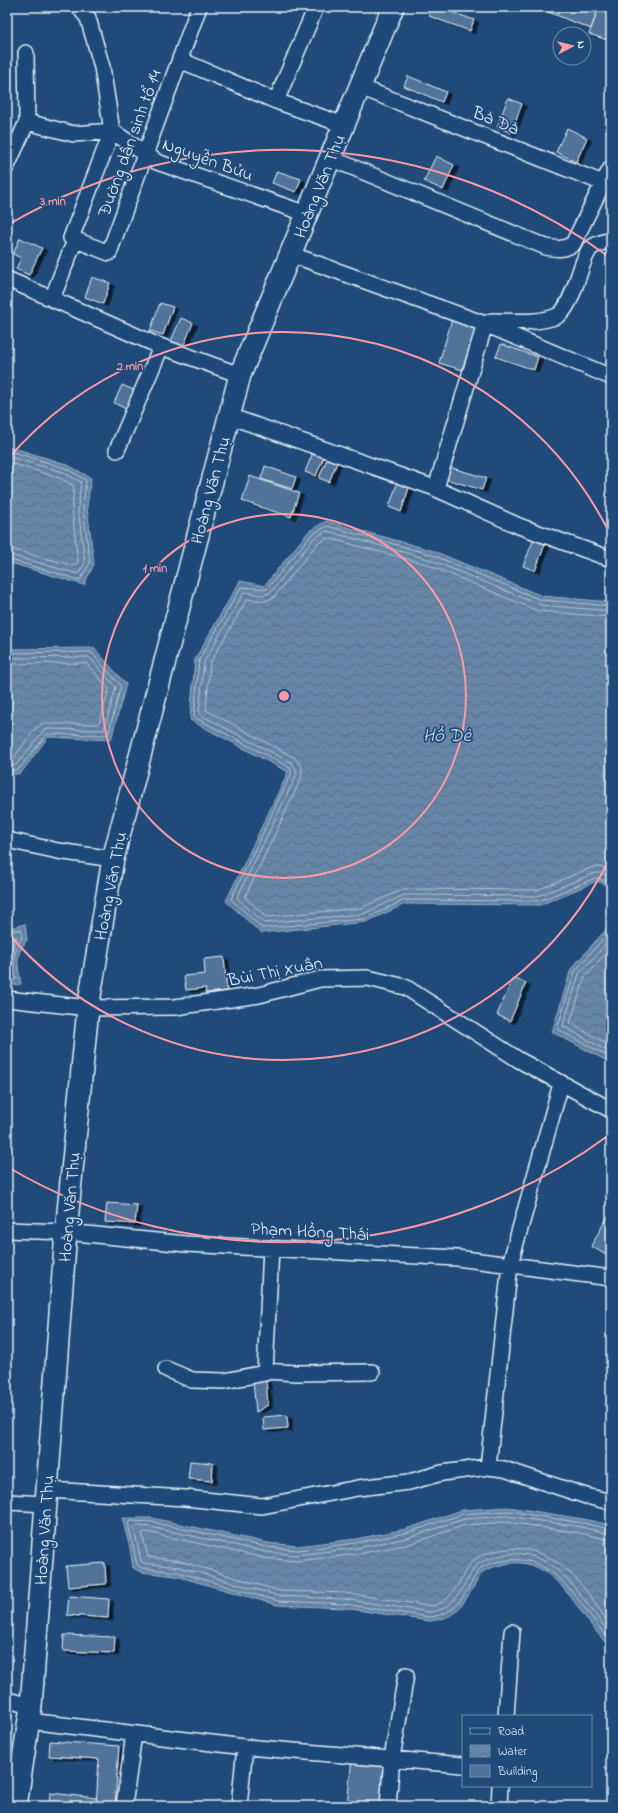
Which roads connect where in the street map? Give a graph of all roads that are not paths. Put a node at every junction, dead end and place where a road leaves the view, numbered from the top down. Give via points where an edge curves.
1 (79, 7) edge
2 (199, 7) edge
3 (316, 7) edge
4 (393, 7) edge
5 (26, 53) dead end
6 (180, 60) junction
7 (360, 86) junction
8 (276, 101) junction
9 (27, 122) junction
10 (344, 125) junction
11 (112, 132) junction
12 (145, 155) junction
13 (330, 158) junction
14 (7, 166) edge
15 (611, 168) edge
16 (603, 183) junction
17 (307, 214) junction
18 (577, 238) junction
19 (73, 239) junction
20 (611, 240) edge
21 (590, 249) junction
22 (290, 254) junction
23 (7, 279) edge
24 (52, 298) junction
25 (485, 324) junction
26 (161, 347) junction
27 (240, 375) junction
28 (611, 377) edge
29 (229, 416) junction
30 (117, 450) dead end
31 (436, 488) junction
32 (611, 559) edge
33 (7, 840) edge
34 (113, 859) junction
35 (7, 999) edge
36 (88, 1008) junction
37 (561, 1084) junction
38 (611, 1110) edge
39 (7, 1230) edge
40 (66, 1232) junction
41 (271, 1248) junction
42 (510, 1264) junction
43 (611, 1278) edge
44 (166, 1369) dead end
45 (265, 1371) junction
46 (372, 1372) dead end
47 (488, 1467) junction
48 (46, 1497) junction
49 (7, 1502) edge
50 (611, 1502) edge
51 (512, 1632) dead end
52 (406, 1675) dead end
53 (7, 1700) edge
54 (30, 1713) junction
55 (506, 1715) edge
56 (134, 1734) junction
57 (246, 1747) junction
58 (392, 1758) junction
59 (462, 1765) edge
60 (500, 1787) edge
61 (16, 1806) edge
62 (124, 1806) edge
63 (239, 1806) edge
64 (388, 1806) edge
65 (499, 1806) edge

1 - 11 street via 88,18 102,67
2 - 6 street, Đường dân sinh tổ 14
3 - 8 street
4 - 7 main road, Hoàng Văn Thụ
5 - 9 street
6 - 8 street
6 - 12 street, Đường dân sinh tổ 14
7 - 10 main road, Hoàng Văn Thụ
7 - 16 street, Bà Đà
8 - 10 street
9 - 11 street via 74,134
9 - 14 street
10 - 13 main road, Hoàng Văn Thụ
11 - 12 street, Nguyễn Bửu
11 - 19 street
12 - 17 street, Nguyễn Bửu via 157,162
12 - 19 street, Đường dân sinh tổ 14 via 109,253
13 - 17 main road, Hoàng Văn Thụ
13 - 18 street via 546,247 560,250 573,244
15 - 16 street
16 - 18 street
17 - 22 main road, Hoàng Văn Thụ
18 - 21 street
19 - 24 street
20 - 21 street
21 - 25 street via 566,305 558,315 544,320 492,321
22 - 25 street
22 - 27 main road, Hoàng Văn Thụ
23 - 24 street
24 - 26 street
25 - 28 street
25 - 31 street
26 - 27 street
26 - 30 street
27 - 29 main road, Hoàng Văn Thụ
29 - 31 street
29 - 34 main road, Hoàng Văn Thụ
31 - 32 street via 519,526
33 - 34 street
34 - 36 main road, Hoàng Văn Thụ
35 - 36 street, Bùi Thị Xuân
36 - 37 street, Bùi Thị Xuân via 175,1007 259,995 320,979 368,978 405,987
36 - 40 main road, Hoàng Văn Thụ
37 - 38 street, Bùi Thị Xuân
37 - 42 street
39 - 40 street, Phạm Hồng Thái
40 - 41 street, Phạm Hồng Thái via 186,1244
40 - 48 main road, Hoàng Văn Thụ
41 - 42 street, Phạm Hồng Thái via 458,1258
41 - 45 street
42 - 43 street, Phạm Hồng Thái
42 - 47 street
44 - 45 street via 192,1380 224,1381
45 - 46 street
47 - 48 street via 262,1506 185,1498
47 - 50 street via 504,1469
48 - 49 street
48 - 54 main road, Hoàng Văn Thụ
51 - 55 street
52 - 58 street
53 - 54 street
54 - 56 street
54 - 61 main road, Hoàng Văn Thụ
56 - 57 street
56 - 62 street
57 - 58 street
57 - 63 street
58 - 59 street
58 - 64 street
60 - 65 street

